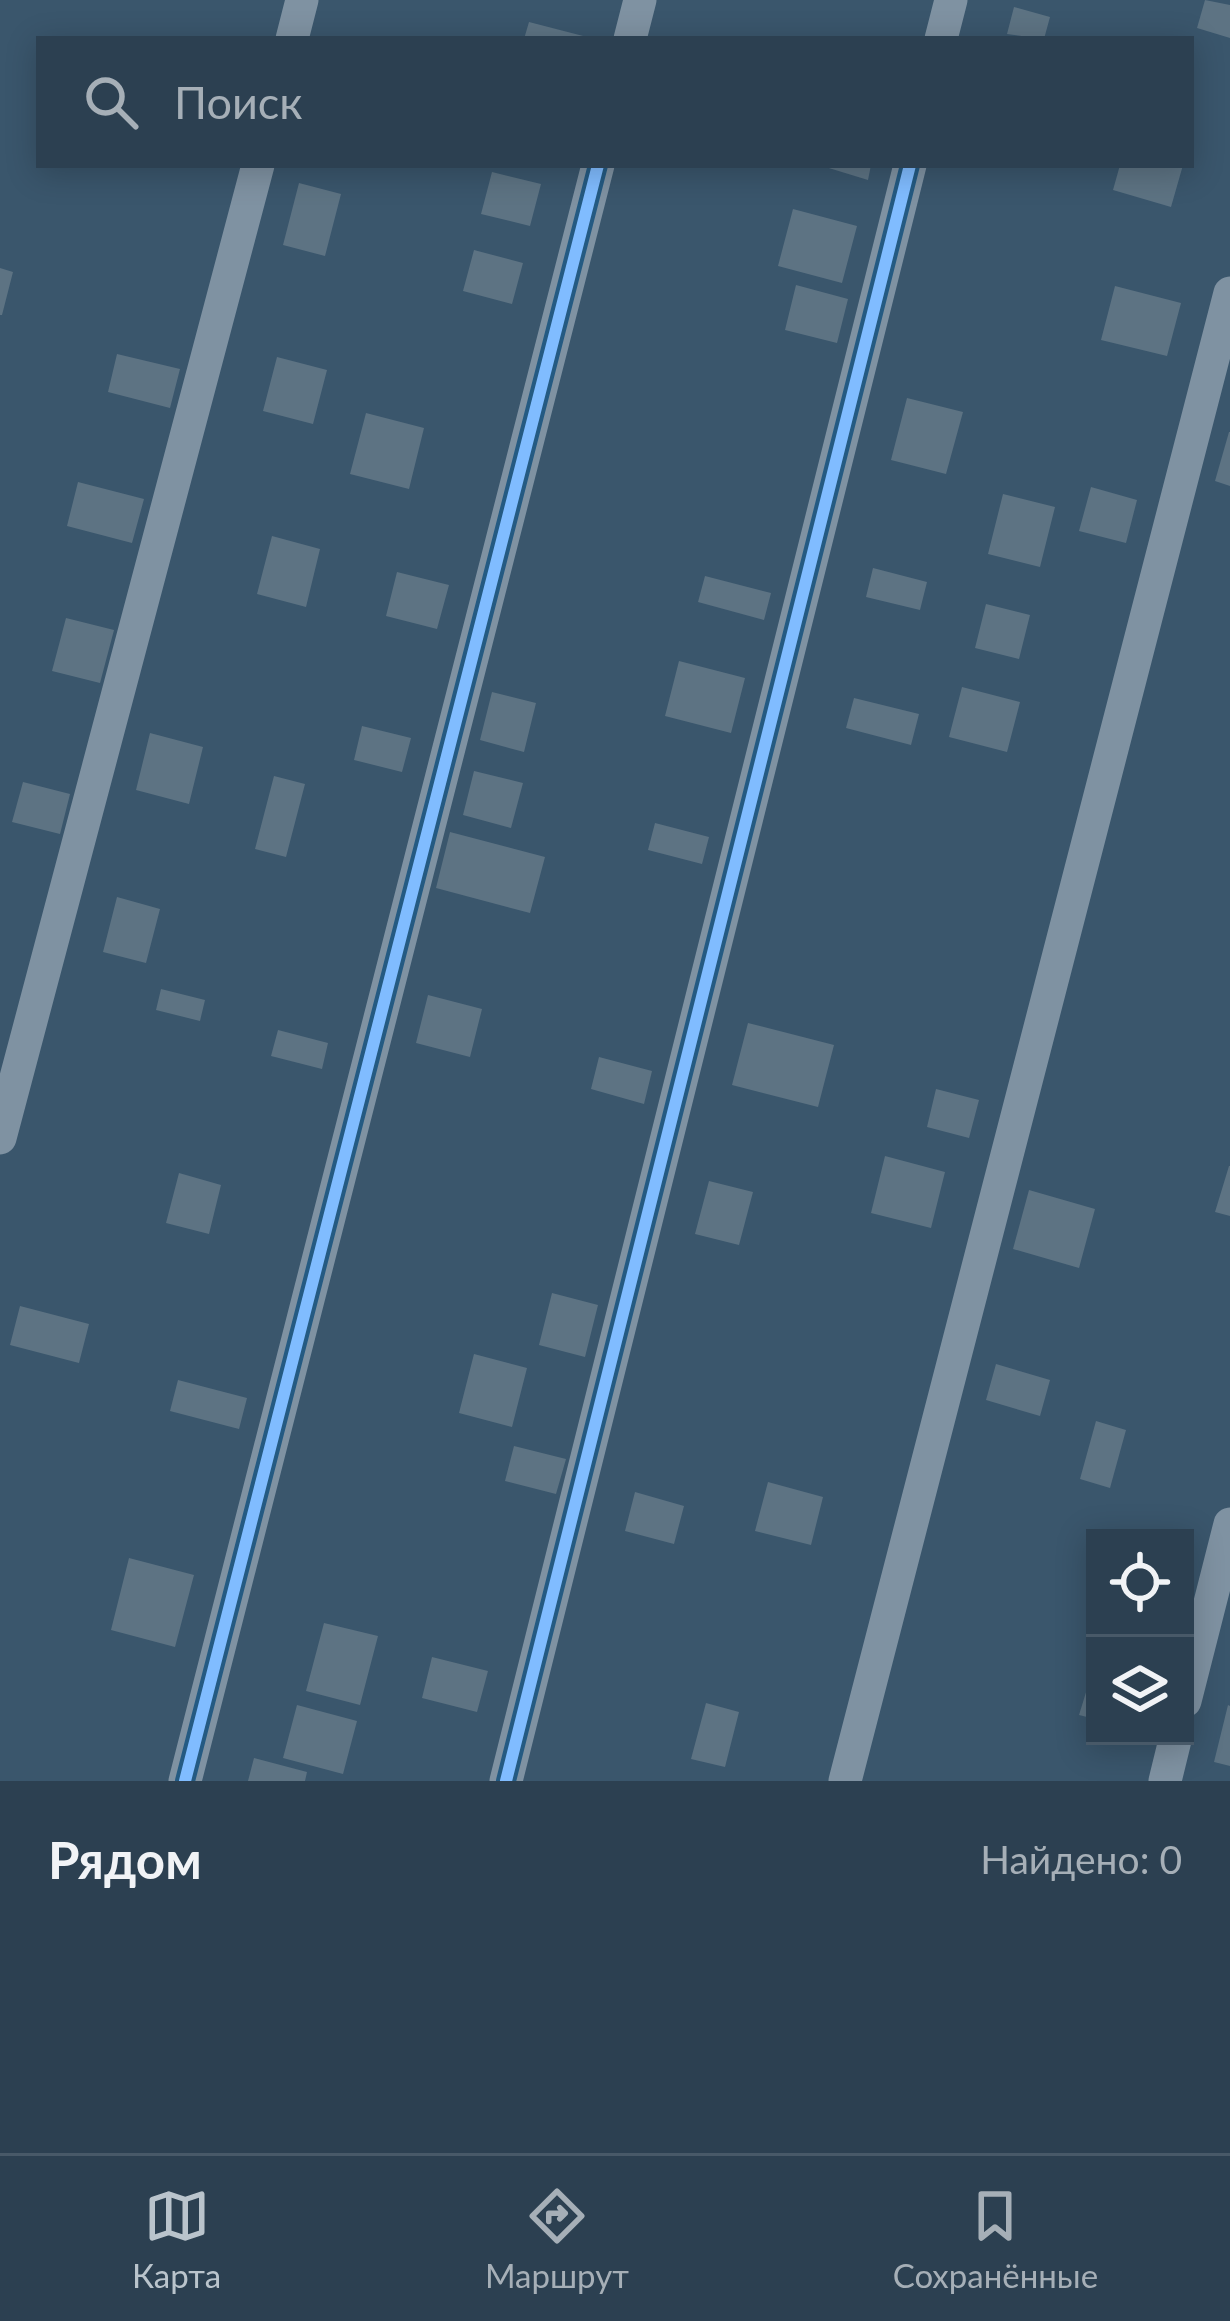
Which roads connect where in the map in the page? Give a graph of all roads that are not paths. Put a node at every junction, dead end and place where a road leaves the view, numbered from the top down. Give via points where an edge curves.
1 (302, 0) edge
2 (640, 0) edge
3 (951, 0) edge
4 (293, 36) edge
5 (631, 36) edge
6 (942, 36) edge
7 (257, 168) edge
8 (597, 168) edge
9 (909, 168) edge
10 (1230, 292) edge
11 (0, 1138) edge
12 (1230, 1524) edge
13 (1194, 1666) edge
14 (1174, 1745) edge
15 (185, 1781) edge
16 (506, 1781) edge
17 (844, 1781) edge
18 (1165, 1781) edge

1 - 4 street
2 - 5 street
3 - 6 street
7 - 11 street
8 - 15 street
9 - 16 street
10 - 17 street
12 - 13 street
14 - 18 street

